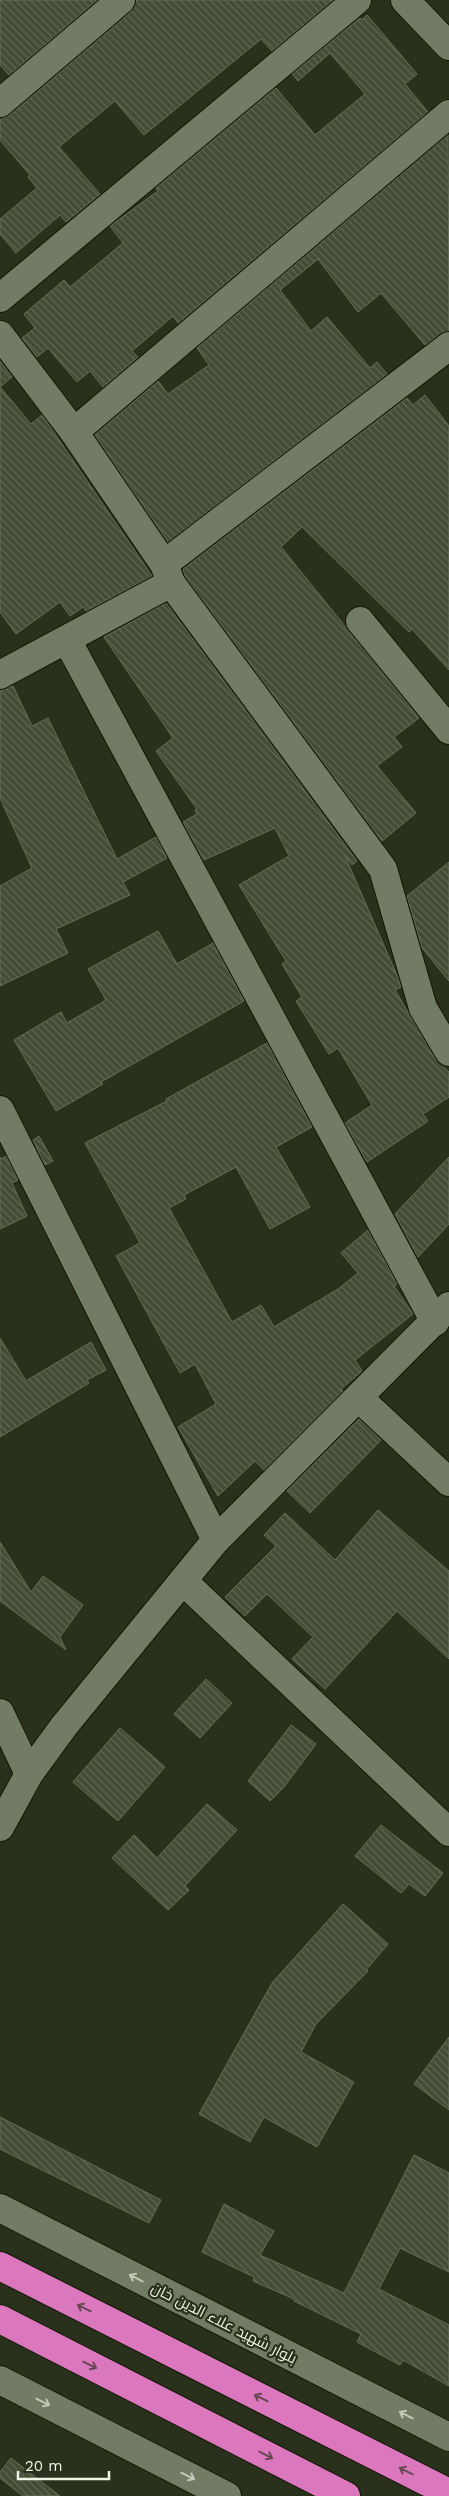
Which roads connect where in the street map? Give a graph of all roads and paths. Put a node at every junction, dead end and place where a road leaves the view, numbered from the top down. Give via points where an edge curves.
1 (121, 0) edge
2 (356, 0) edge
3 (405, 0) edge
4 (449, 46) edge
5 (0, 103) edge
6 (449, 114) edge
7 (0, 298) edge
8 (0, 334) edge
9 (449, 346) edge
10 (74, 432) junction
11 (167, 574) junction
12 (360, 621) dead end
13 (67, 640) junction
14 (3, 665) edge
15 (449, 730) edge
16 (449, 1052) edge
17 (0, 1110) edge
18 (442, 1314) edge
19 (359, 1398) junction
20 (449, 1482) edge
21 (216, 1540) junction
22 (183, 1581) junction
23 (0, 1713) edge
24 (29, 1774) junction
25 (0, 1827) edge
26 (449, 1832) edge
27 (0, 2208) edge
28 (0, 2266) edge
29 (0, 2319) edge
30 (0, 2380) edge
31 (449, 2437) edge
32 (449, 2493) edge
33 (227, 2496) edge
34 (346, 2496) edge

1 - 5 street
2 - 7 street
3 - 4 street
6 - 10 street
8 - 10 street
9 - 11 street
10 - 11 street
11 - 13 street
11 - 16 street via 383,869 423,1008
12 - 15 street
13 - 14 street
13 - 18 street
17 - 21 street
18 - 19 street
19 - 20 street
19 - 21 street
21 - 22 street
22 - 24 street via 64,1726
22 - 26 street
23 - 24 street
24 - 25 street
31 -> 27 street, بلوار شهید علاء الدین خان
32 -> 28 highway
29 -> 34 highway
30 -> 33 street

